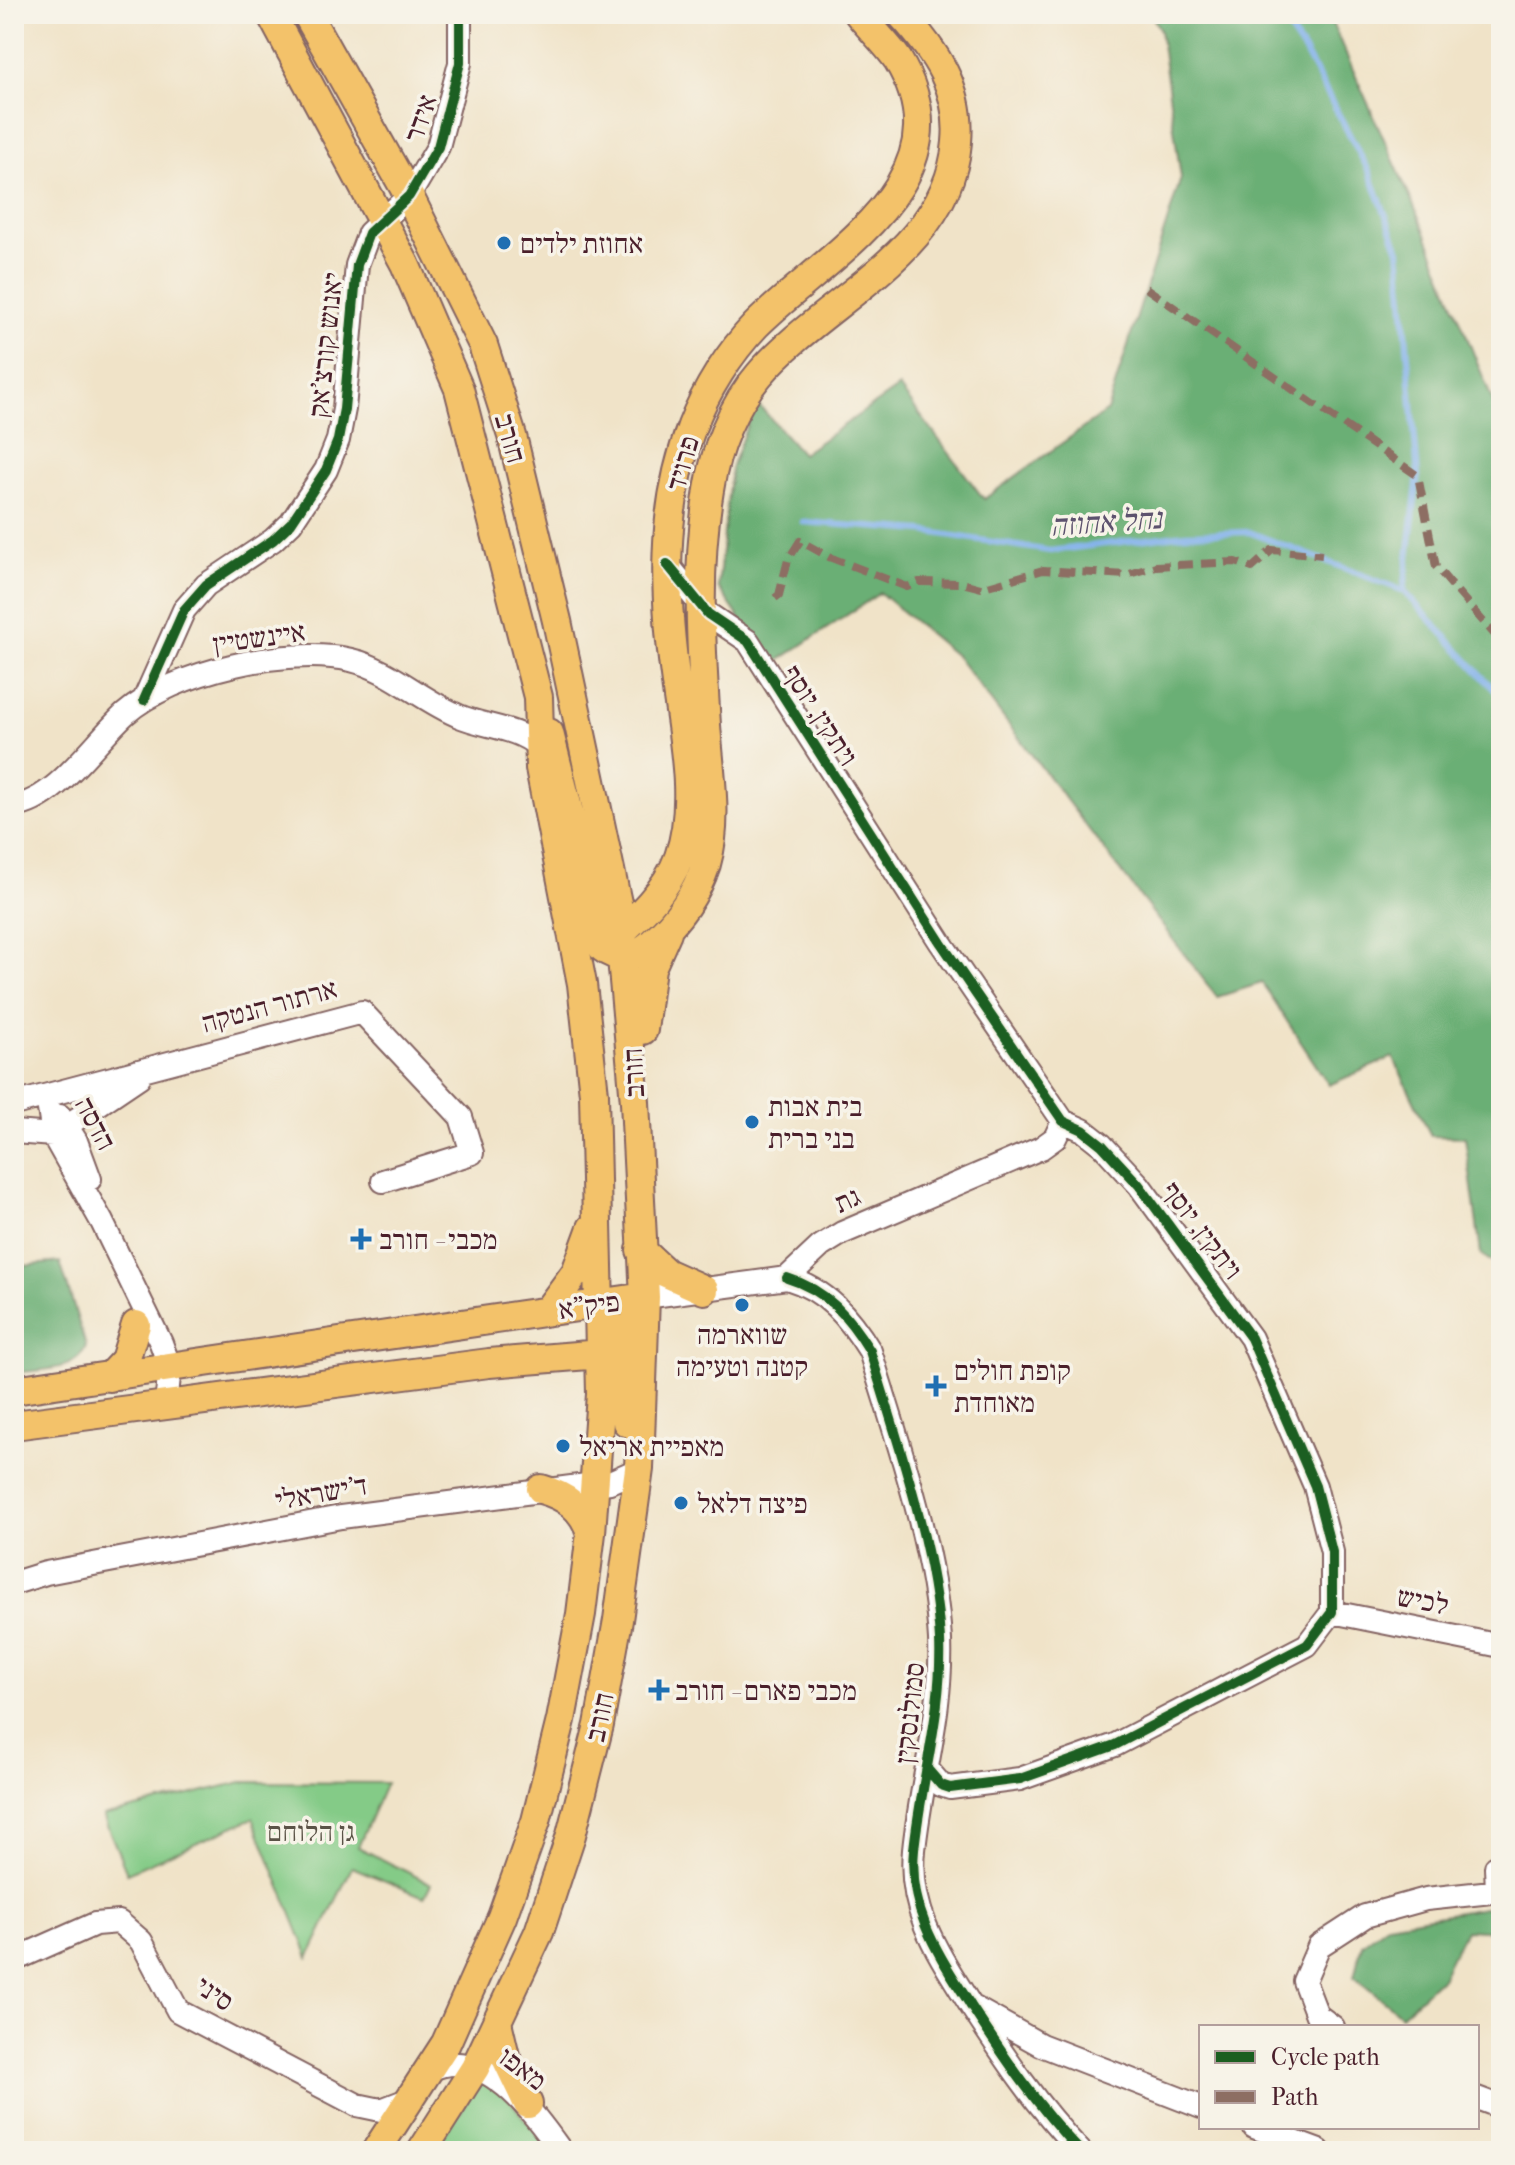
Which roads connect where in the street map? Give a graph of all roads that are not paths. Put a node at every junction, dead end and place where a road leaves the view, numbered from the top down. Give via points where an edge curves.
1 (271, 14) edge
2 (307, 14) edge
3 (460, 14) edge
4 (859, 14) edge
5 (901, 14) edge
6 (409, 196) junction
7 (381, 218) junction
8 (667, 564) junction
9 (700, 606) junction
10 (538, 697) junction
11 (144, 700) junction
12 (538, 746) junction
13 (14, 806) edge
14 (672, 873) junction
15 (612, 877) junction
16 (671, 925) junction
17 (616, 945) junction
18 (580, 973) junction
19 (146, 1071) junction
20 (47, 1096) junction
21 (635, 1102) junction
22 (101, 1103) junction
23 (14, 1104) edge
24 (1063, 1121) junction
25 (60, 1131) junction
26 (14, 1132) edge
27 (85, 1163) junction
28 (383, 1181) dead end
29 (598, 1200) junction
30 (102, 1222) junction
31 (641, 1250) junction
32 (787, 1278) junction
33 (132, 1288) junction
34 (704, 1290) junction
35 (645, 1297) junction
36 (600, 1303) junction
37 (548, 1310) junction
38 (136, 1325) junction
39 (612, 1348) junction
40 (547, 1358) junction
41 (158, 1370) junction
42 (109, 1377) junction
43 (14, 1390) edge
44 (601, 1394) junction
45 (166, 1404) junction
46 (14, 1425) edge
47 (639, 1469) junction
48 (596, 1484) junction
49 (541, 1489) junction
50 (591, 1533) junction
51 (14, 1583) edge
52 (1332, 1612) junction
53 (1501, 1646) edge
54 (928, 1770) junction
55 (1501, 1865) edge
56 (1499, 1891) edge
57 (14, 1960) edge
58 (971, 2005) junction
59 (497, 2022) junction
60 (1330, 2025) edge
61 (1041, 2045) junction
62 (1007, 2064) junction
63 (475, 2068) junction
64 (432, 2069) junction
65 (413, 2097) junction
66 (1479, 2099) edge
67 (528, 2104) junction
68 (1199, 2106) edge
69 (1501, 2107) edge
70 (1259, 2129) edge
71 (391, 2138) edge
72 (376, 2151) edge
73 (422, 2151) edge
74 (561, 2151) edge
75 (1080, 2151) edge
76 (1319, 2151) edge

1 - 7 main road, חורב
2 - 6 main road, חורב
3 - 6 street, אידר via 460,63 453,97 438,147
4 - 8 main road, פרויד via 897,60 911,92 916,150 908,174 880,213 756,325 710,388 692,424 672,490
5 - 9 main road, פרויד via 954,91 959,122 952,177 940,203 900,253 784,348 741,399 714,459 701,542
6 - 7 street, אידר
6 - 15 main road, חורב via 483,345 512,436
7 - 10 main road, חורב via 459,389
7 - 11 street, יאנוש קורצ'אק via 357,265 344,409 326,470 291,523 206,585 184,610
8 - 9 street, ויתקין, יוסף
8 - 14 main road, פרויד via 688,804
9 - 16 main road, פרויד via 712,817 706,862 694,892
9 - 24 street, ויתקין, יוסף via 748,641 941,943
10 - 12 main road, חורב
10 - 17 main road
11 - 12 street, איינשטיין via 238,664 280,658 351,660 458,716 518,733
11 - 13 street, איינשטיין via 61,780 25,805
12 - 18 main road, חורב
14 - 15 main road via 648,887 632,887
14 - 17 main road, פרויד
15 - 17 main road, חורב
16 - 17 main road, פרויד via 647,947
16 - 21 main road via 651,968
17 - 18 main road, פרויד
17 - 21 main road, חורב
18 - 29 main road, חורב via 589,1027
19 - 20 street, ארתור הנטקה
19 - 22 street, ארתור הנטקה
19 - 28 street, ארתור הנטקה via 362,1012 461,1117 472,1153
20 - 23 street, ארתור הנטקה
20 - 25 street, הדסה
21 - 31 main road, חורב
22 - 25 street, ארתור הנטקה
22 - 27 street
24 - 32 street, גת via 1055,1138 1041,1148 842,1233
24 - 52 street, ויתקין, יוסף via 1102,1145 1139,1185 1251,1338 1315,1486 1332,1552
25 - 26 street
25 - 27 street, הדסה
25 - 30 street, הדסה
27 - 30 street, הדסה
29 - 36 main road, חורב
29 - 37 main road via 581,1261
30 - 33 street, הדסה
31 - 34 main road via 666,1273
31 - 35 main road, חורב
32 - 34 street
32 - 54 street, סמולנסקין via 808,1284 852,1321 870,1351 894,1431 931,1571 940,1638
33 - 38 street, הדסה
33 - 41 street, הדסה via 161,1343
34 - 35 street
35 - 36 main road, פיק"א
35 - 39 main road, פיק"א via 635,1326
35 - 47 main road, חורב
36 - 37 main road, פיק"א
36 - 39 main road, חורב
37 - 41 main road, פיק"א
38 - 41 street, הדסה
38 - 42 main road via 125,1360
39 - 40 main road, פיק"א
39 - 44 main road, חורב
39 - 47 main road
40 - 44 main road via 571,1368
40 - 45 main road, פיק"א
41 - 42 main road, פיק"א
41 - 45 street, הדסה
42 - 43 main road, פיק"א
44 - 48 main road, חורב
45 - 46 main road, פיק"א
47 - 48 street, ד'ישראלי
47 - 59 main road, חורב via 618,1620 571,1835 539,1932
48 - 49 street, ד'ישראלי
48 - 50 main road, חורב
49 - 50 main road via 571,1502
49 - 51 street, ד'ישראלי via 341,1517
50 - 64 main road, חורב via 564,1705 536,1821 502,1917
52 - 53 street, לכיש
52 - 54 street via 1307,1645 1115,1745 1020,1779 950,1788
54 - 58 street, סמולנסקין via 913,1884 933,1949
55 - 56 street via 1496,1867
56 - 60 street via 1426,1899 1365,1916 1319,1946 1304,1981 1317,2015
57 - 65 street, סיני via 95,1924 119,1922 141,1941 178,2011 357,2105 381,2110
58 - 61 street
58 - 62 street, סמולנסקין
59 - 63 main road, חורב
59 - 67 main road via 501,2046
61 - 62 street via 1025,2044
61 - 68 street
62 - 75 street, סמולנסקין
63 - 64 street, מאפו via 457,2063
63 - 67 street, מאפו
63 - 73 main road, חורב
64 - 65 main road, חורב
65 - 71 main road, חורב
66 - 69 street
67 - 74 street, מאפו
70 - 76 street
71 - 72 main road, חורב

